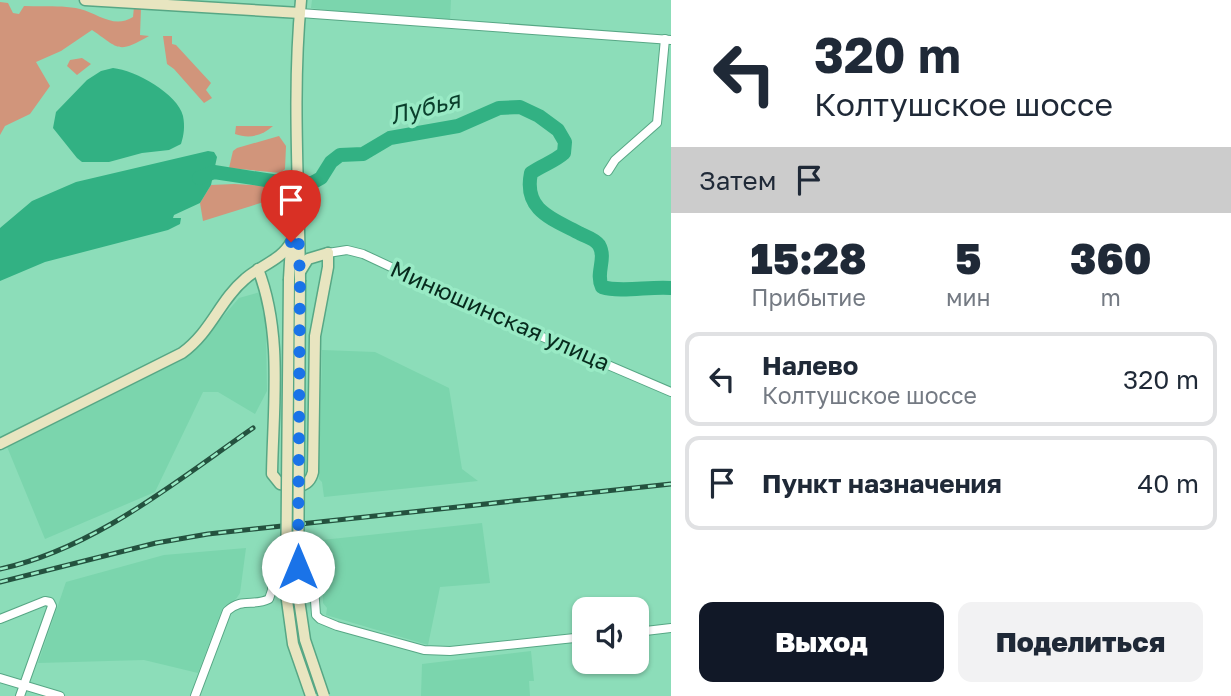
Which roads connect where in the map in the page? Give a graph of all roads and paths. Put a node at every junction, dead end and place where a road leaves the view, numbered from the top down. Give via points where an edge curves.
1 (85, 0) edge
2 (301, 0) edge
3 (127, 1) edge
4 (300, 13) junction
5 (668, 39) edge
6 (608, 171) dead end
7 (295, 242) junction
8 (328, 253) junction
9 (258, 269) junction
10 (297, 277) junction
11 (671, 392) edge
12 (0, 444) edge
13 (0, 619) edge
14 (671, 628) edge
15 (649, 631) edge
16 (572, 638) edge
17 (0, 678) edge
18 (24, 684) junction
19 (20, 696) edge
20 (60, 696) edge
21 (195, 696) edge
22 (311, 696) edge
23 (324, 696) edge

1 - 3 street
2 - 4 street
3 - 4 street
4 - 5 street
4 - 7 street
5 - 6 street via 657,127 615,160
7 - 8 street, Минюшинская улица via 308,251
7 - 9 street
7 - 10 street
8 - 9 street via 315,336 313,472 303,486 280,484 272,474 274,342
8 - 10 street via 308,259
8 - 11 street, Минюшинская улица via 347,250 363,254
9 - 10 street via 282,266
9 - 12 street via 238,285 201,336 182,353
10 - 22 street, bridge via 286,593 293,644
10 - 23 street, bridge via 298,593 305,640
13 - 18 street via 45,601 52,606
14 - 15 street
16 - 21 street via 424,650 329,623 320,620 315,611 311,552 305,546 283,545 274,549 271,559 271,595 264,602 236,603 227,611
17 - 18 street
18 - 19 street
18 - 20 street

